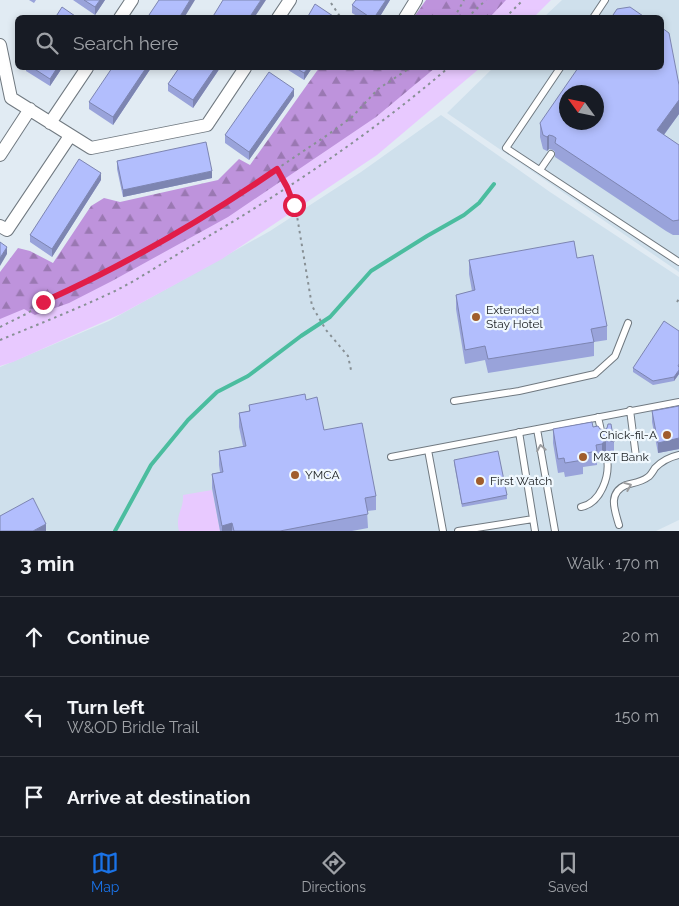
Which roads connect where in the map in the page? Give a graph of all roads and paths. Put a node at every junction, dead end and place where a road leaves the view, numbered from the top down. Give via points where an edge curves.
1 (132, 0) edge
2 (290, 0) edge
3 (416, 0) edge
4 (464, 0) edge
5 (486, 0) edge
6 (523, 0) edge
7 (605, 0) edge
8 (331, 3) dead end
9 (122, 15) edge
10 (280, 15) edge
11 (339, 15) edge
12 (407, 15) edge
13 (456, 15) edge
14 (470, 15) edge
15 (508, 15) edge
16 (595, 15) edge
17 (0, 45) edge
18 (86, 70) edge
19 (244, 70) edge
20 (407, 70) edge
21 (446, 70) edge
22 (559, 70) edge
23 (30, 109) junction
24 (50, 123) junction
25 (70, 136) junction
26 (551, 154) dead end
27 (0, 155) edge
28 (277, 169) junction
29 (540, 170) junction
30 (287, 187) junction
31 (0, 226) edge
32 (679, 262) edge
33 (679, 299) edge
34 (677, 302) dead end
35 (628, 324) dead end
36 (0, 327) edge
37 (0, 340) edge
38 (351, 370) dead end
39 (454, 401) dead end
40 (679, 402) edge
41 (630, 410) junction
42 (598, 417) junction
43 (538, 429) junction
44 (519, 432) junction
45 (603, 439) edge
46 (428, 450) junction
47 (679, 455) edge
48 (391, 457) dead end
49 (636, 457) dead end
50 (607, 458) dead end
51 (581, 508) dead end
52 (533, 519) junction
53 (619, 526) dead end
54 (443, 531) edge
55 (458, 531) edge
56 (535, 531) edge
57 (555, 531) edge

1 - 9 street
2 - 10 street
3 - 12 street
4 - 13 path
5 - 14 path
6 - 15 path
7 - 16 lane
8 - 11 path
17 - 23 street via 11,98
18 - 24 street
19 - 25 street via 207,125 91,148
20 - 28 path via 378,89 352,117
21 - 30 path via 401,106
22 - 29 lane via 506,148
23 - 24 street
23 - 27 street
24 - 25 street
25 - 31 street via 7,230
26 - 29 lane
28 - 30 path
28 - 36 path via 205,217
29 - 32 lane
30 - 37 path via 117,290
30 - 38 path via 297,216 312,306 326,330 348,356
33 - 34 path
35 - 39 lane via 615,356 595,374
40 - 41 lane
41 - 42 lane
41 - 49 lane
42 - 43 lane
42 - 45 lane
43 - 44 lane
57 -> 43 lane
44 - 46 lane
44 - 52 lane
46 - 48 lane
46 - 54 lane
53 -> 47 lane via 614,508 618,490 648,477 664,461
50 - 51 lane via 608,469 597,499
52 - 55 lane
52 - 56 lane

